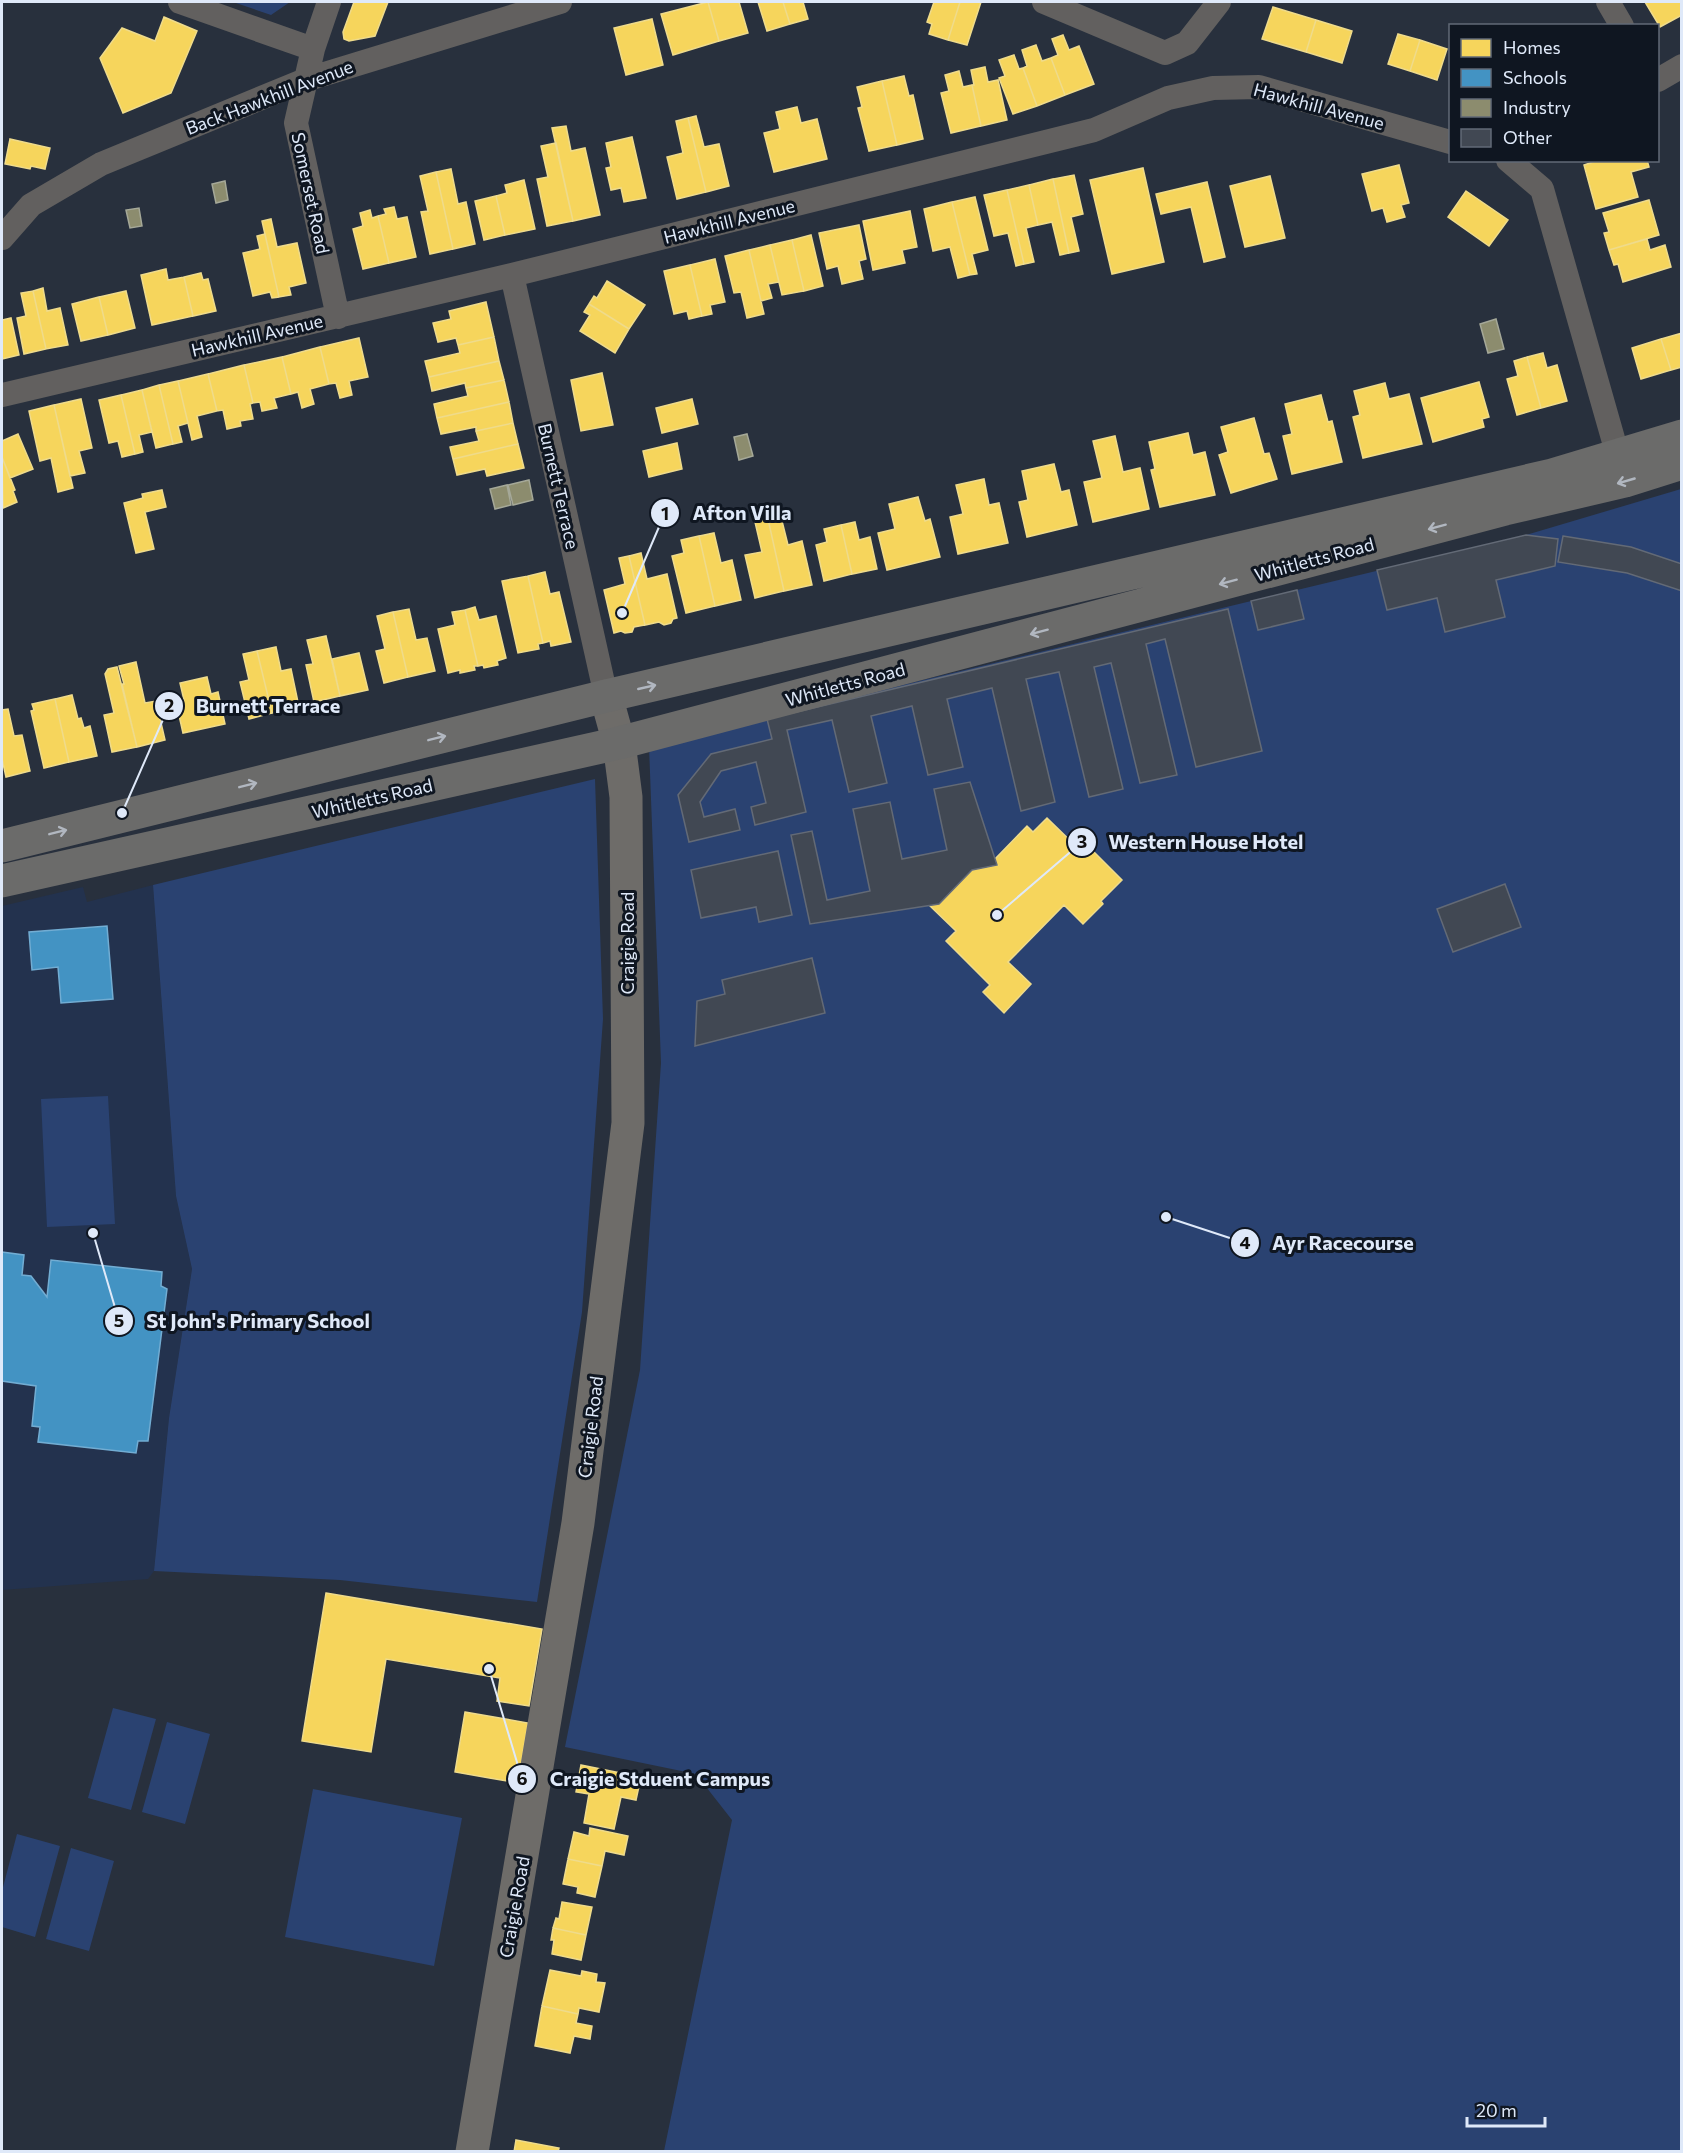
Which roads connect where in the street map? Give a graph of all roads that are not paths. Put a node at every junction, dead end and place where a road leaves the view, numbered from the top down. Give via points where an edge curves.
1 (180, 2) edge
2 (329, 2) edge
3 (560, 2) edge
4 (1044, 2) edge
5 (1219, 2) edge
6 (1608, 2) edge
7 (1621, 24) edge
8 (313, 49) junction
9 (1682, 66) edge
10 (1659, 79) edge
11 (305, 80) junction
12 (1449, 142) edge
13 (1510, 162) edge
14 (2, 238) edge
15 (512, 275) junction
16 (338, 317) junction
17 (2, 394) edge
18 (1682, 436) edge
19 (1618, 456) junction
20 (1682, 462) edge
21 (606, 696) junction
22 (619, 743) junction
23 (2, 846) edge
24 (2, 881) edge
25 (472, 2151) edge

1 - 8 street
2 - 8 street, Somerset Road
3 - 11 street, Back Hawkhill Avenue
4 - 5 street via 1165,54 1187,43
6 - 7 street
8 - 11 street, Somerset Road
9 - 10 street
11 - 14 street, Back Hawkhill Avenue via 101,164 31,205
11 - 16 street, Somerset Road via 296,123
12 - 15 street, Hawkhill Avenue via 1259,87 1213,88 1168,98 1094,130
13 - 19 street via 1542,189
15 - 16 street, Hawkhill Avenue
15 - 21 street, Burnett Terrace
16 - 17 street, Hawkhill Avenue
18 - 19 main road, Whitletts Road
21 -> 19 main road, Whitletts Road via 1552,475
20 -> 22 main road, Whitletts Road via 1625,481 1482,515
21 - 22 main road, Craigie Road
23 -> 21 main road, Whitletts Road
22 - 24 main road, Whitletts Road
22 - 25 main road, Craigie Road via 626,797 628,1123 578,1523

